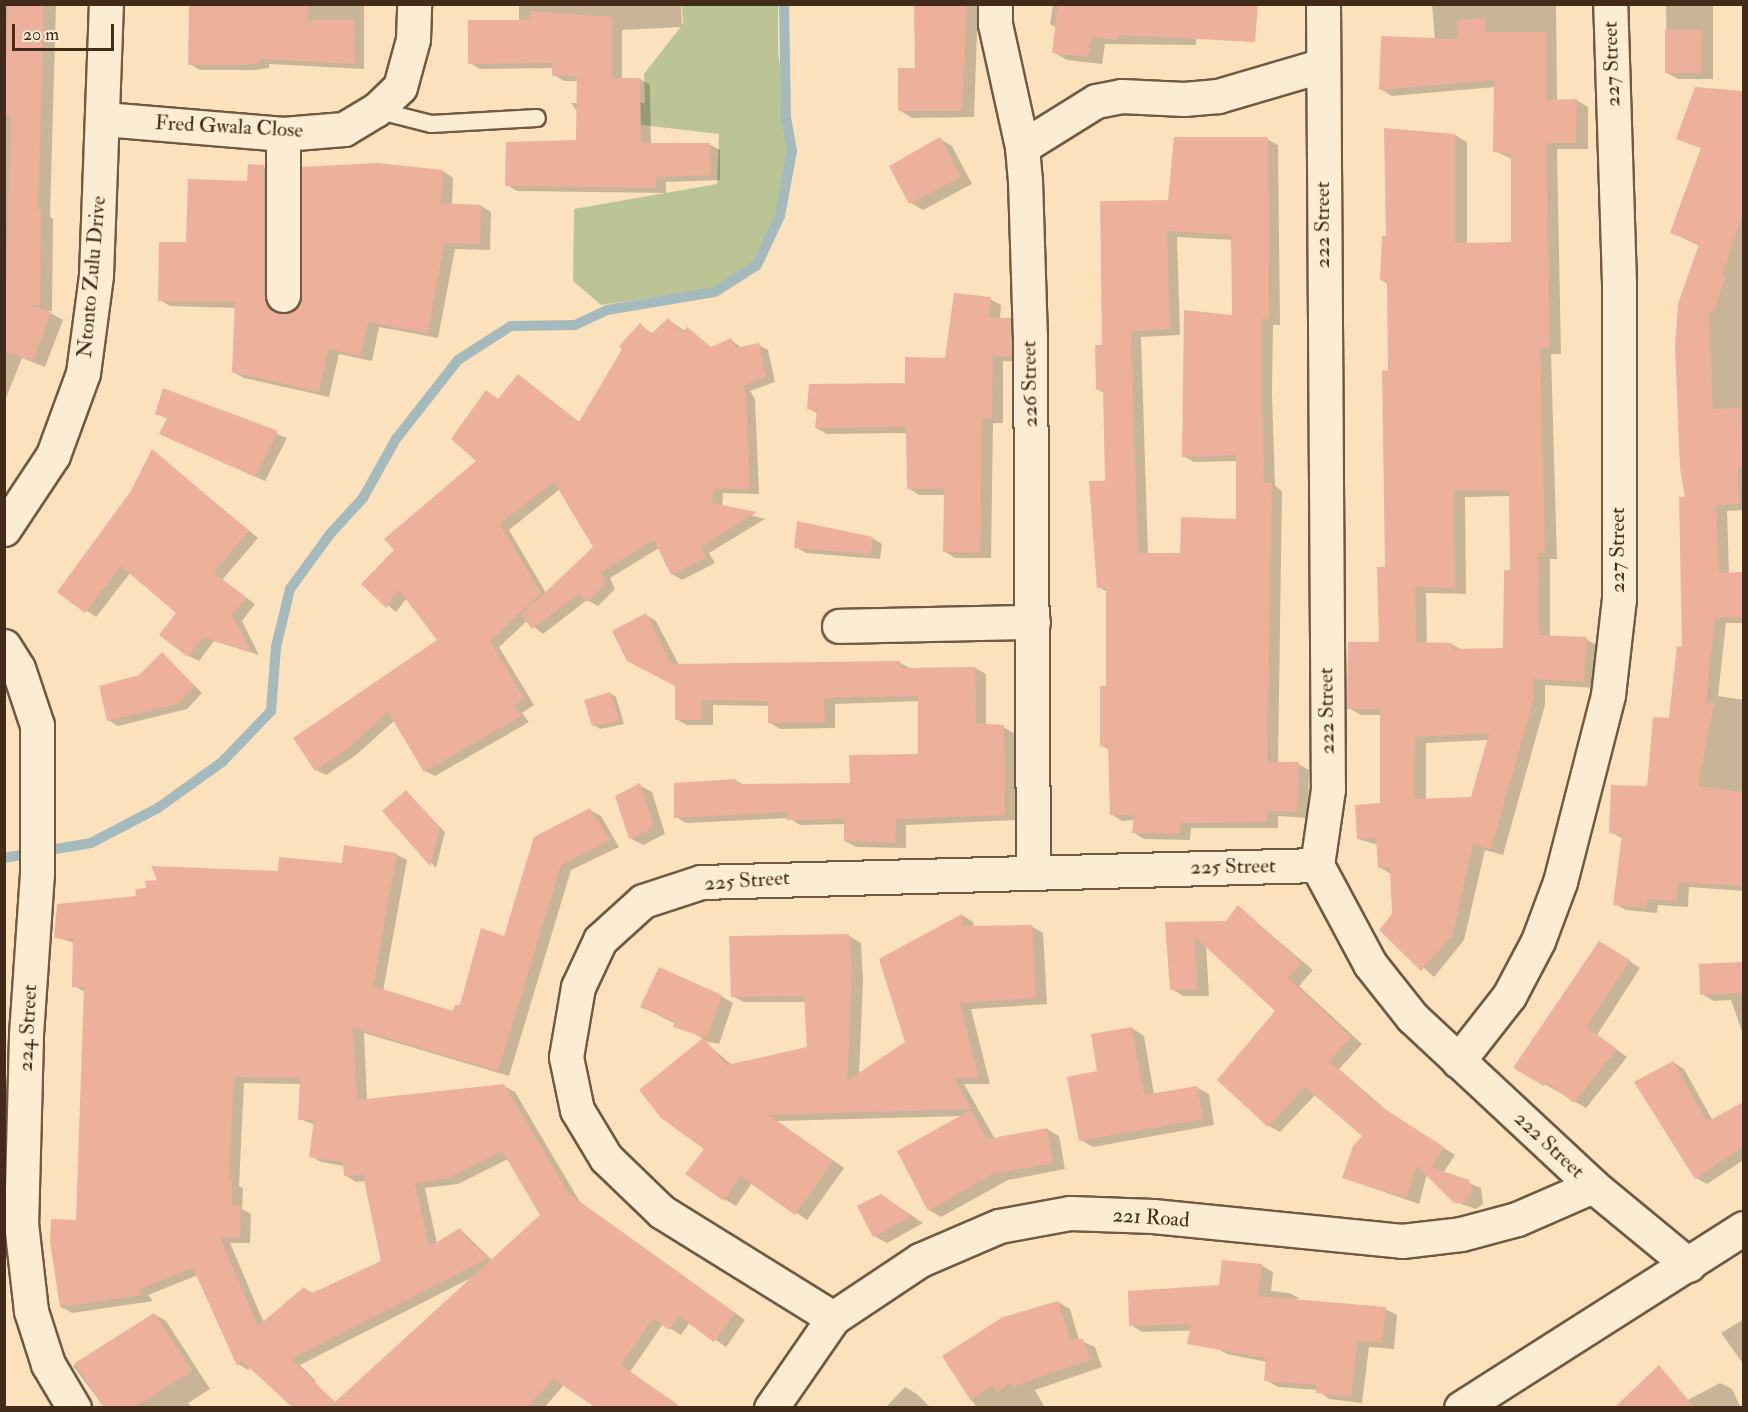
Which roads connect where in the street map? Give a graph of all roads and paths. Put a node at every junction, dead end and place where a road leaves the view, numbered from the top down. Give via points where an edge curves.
1 (106, 4) edge
2 (414, 4) edge
3 (995, 4) edge
4 (1323, 4) edge
5 (1610, 4) edge
6 (1323, 65) junction
7 (376, 110) junction
8 (537, 118) dead end
9 (104, 119) junction
10 (283, 134) junction
11 (1022, 147) junction
12 (283, 295) dead end
13 (4, 529) edge
14 (1033, 622) junction
15 (839, 626) dead end
16 (4, 646) edge
17 (1317, 865) junction
18 (1033, 872) junction
19 (1458, 1061) junction
20 (1593, 1186) junction
21 (1743, 1228) edge
22 (1689, 1265) junction
23 (833, 1318) junction
24 (1477, 1402) edge
25 (74, 1407) edge
26 (771, 1407) edge

1 - 9 street, Ntonto Zulu Drive
2 - 7 street, Fred Gwala Close via 413,39 400,87
3 - 11 street, 226 Street via 995,24
4 - 6 street, 222 Street
5 - 19 street, 227 Street via 1619,283 1619,599 1608,695 1560,882 1538,942 1509,996
6 - 11 street via 1218,96 1121,96 1096,101
6 - 17 street, 222 Street via 1328,789
7 - 8 lane via 431,124
7 - 10 street, Fred Gwala Close via 344,129
9 - 10 street, Fred Gwala Close
9 - 13 street, Ntonto Zulu Drive via 96,275 83,373 53,455
10 - 12 street
11 - 14 street, 226 Street via 1030,336
14 - 15 street
14 - 18 street, 226 Street
16 - 25 street, 224 Street via 18,668 37,725 39,817 26,1036 21,1223 31,1311 48,1364
17 - 18 street, 225 Street
17 - 19 street, 222 Street via 1335,905 1370,964 1412,1017
18 - 23 street, 225 Street via 701,882 643,901 600,940 578,987 567,1057 577,1110 606,1158 662,1212
19 - 20 street, 222 Street
20 - 22 street, 222 Street
20 - 23 street, 221 Road via 1517,1219 1461,1234 1402,1241 1153,1216 1070,1213 1046,1217 999,1226 920,1260
21 - 22 street
22 - 24 street
23 - 26 street, 221 Road

